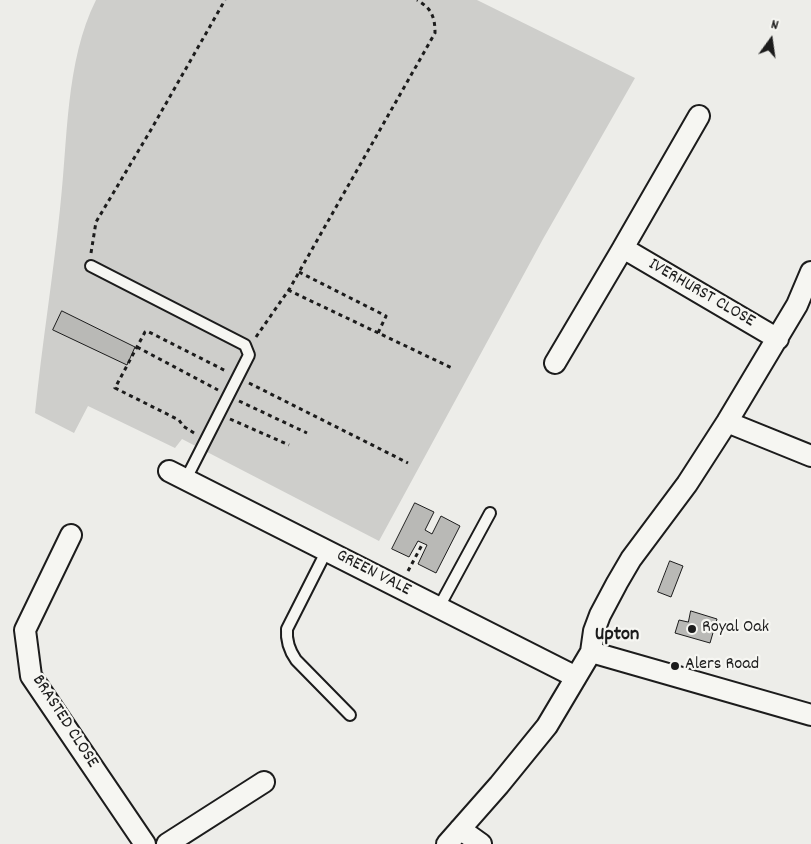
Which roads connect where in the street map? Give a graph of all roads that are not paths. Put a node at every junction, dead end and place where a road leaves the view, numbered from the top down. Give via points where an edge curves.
1 (699, 116) dead end
2 (623, 248) junction
3 (91, 266) road end
4 (811, 272) edge
5 (778, 339) junction
6 (555, 363) dead end
7 (727, 422) junction
8 (811, 456) edge
9 (178, 475) joint
10 (490, 513) dead end
11 (71, 536) dead end
12 (327, 550) junction
13 (439, 607) junction
14 (591, 652) junction
15 (576, 677) junction
16 (811, 715) edge
17 (350, 716) dead end
18 (264, 782) dead end
19 (453, 837) edge
20 (145, 844) edge
21 (167, 844) edge
22 (481, 844) edge

1 - 2 street
2 - 5 street, IVERHURST CLOSE
2 - 6 street
3 - 9 lane via 245,344 249,355 220,414 206,440
4 - 5 street
5 - 7 street
7 - 8 street
7 - 14 street via 687,484 631,559 600,615
9 - 12 street, GREEN VALE
10 - 13 lane
11 - 20 street, BRASTED CLOSE via 25,630 31,676
12 - 13 street, GREEN VALE
12 - 17 lane via 286,636 296,660
13 - 15 street, GREEN VALE
14 - 15 street
14 - 16 street
15 - 19 street via 547,726
18 - 21 street
19 - 22 street

